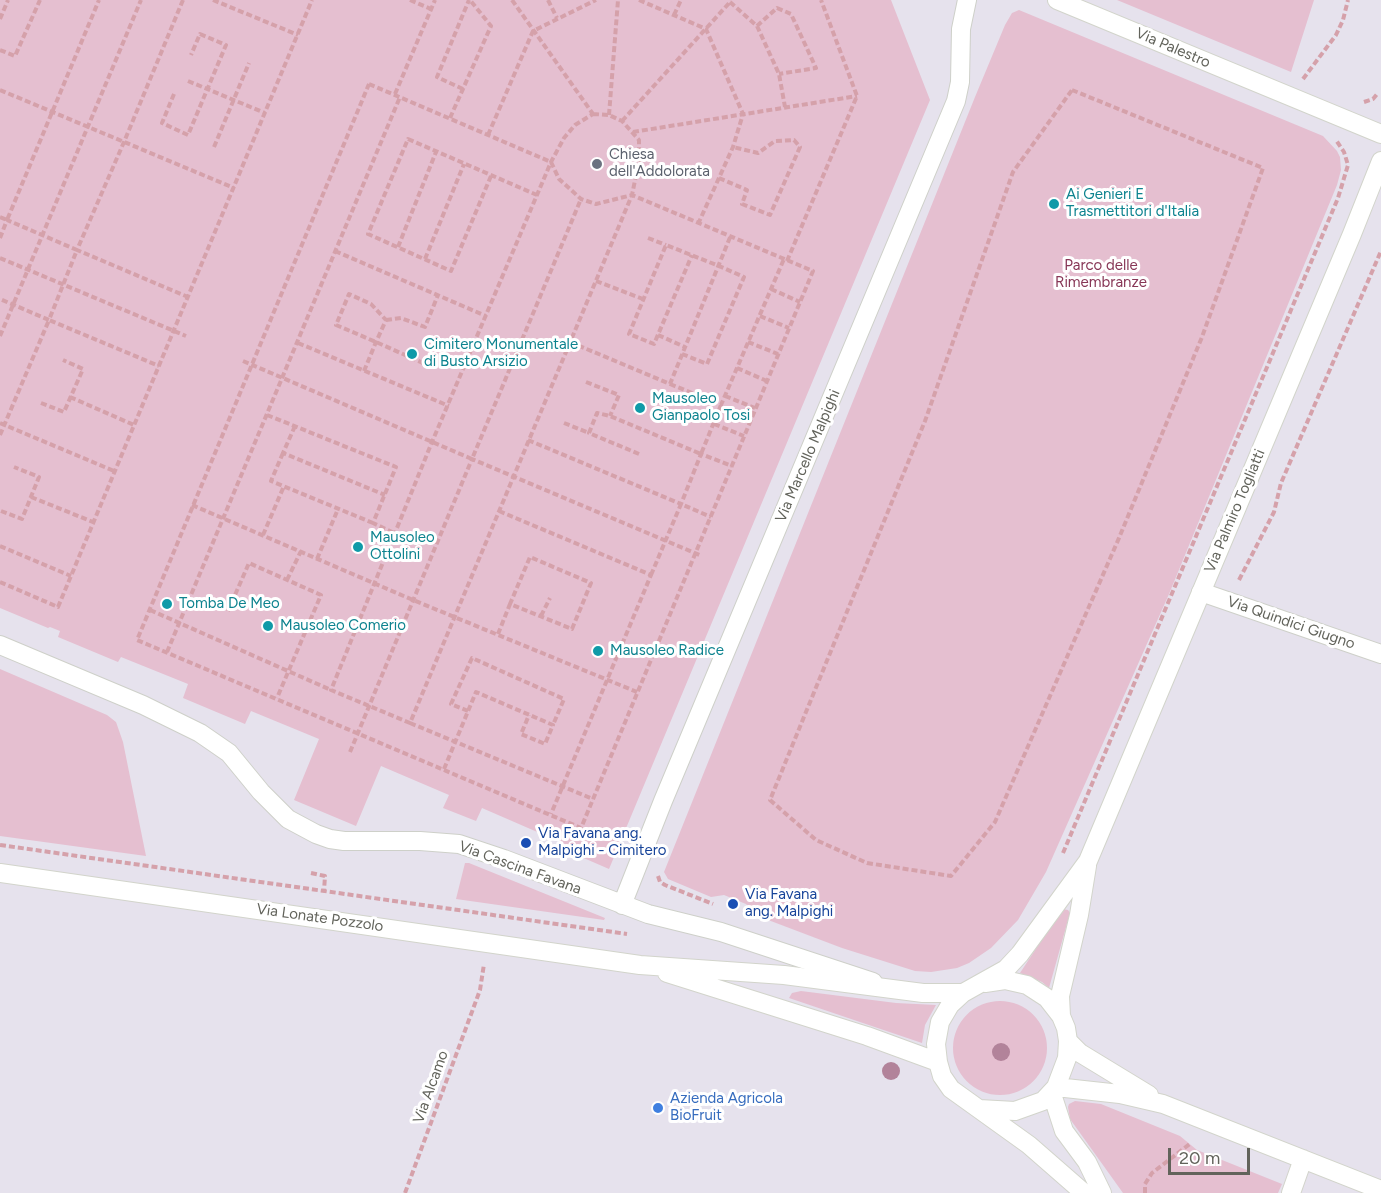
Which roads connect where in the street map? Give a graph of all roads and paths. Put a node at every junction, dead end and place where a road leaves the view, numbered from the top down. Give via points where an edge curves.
1 (8, 0) edge
2 (40, 0) edge
3 (99, 0) edge
4 (141, 0) edge
5 (183, 0) edge
6 (213, 0) edge
7 (312, 0) edge
8 (410, 0) edge
9 (435, 0) edge
10 (469, 0) edge
11 (512, 0) edge
12 (548, 0) edge
13 (596, 0) edge
14 (618, 0) edge
15 (639, 0) edge
16 (681, 0) edge
17 (821, 0) edge
18 (967, 0) edge
19 (1057, 0) edge
20 (1348, 0) edge
21 (731, 1) edge
22 (650, 2) edge
23 (431, 9) junction
24 (674, 15) junction
25 (557, 18) junction
26 (0, 19) edge
27 (757, 26) junction
28 (706, 29) junction
29 (533, 31) junction
30 (298, 35) junction
31 (0, 50) edge
32 (191, 55) dead end
33 (249, 63) dead end
34 (779, 74) junction
35 (188, 81) dead end
36 (463, 88) junction
37 (208, 89) junction
38 (0, 90) edge
39 (174, 94) dead end
40 (395, 94) junction
41 (857, 96) junction
42 (1289, 96) junction
43 (400, 97) junction
44 (233, 100) junction
45 (785, 107) junction
46 (52, 112) junction
47 (265, 113) junction
48 (593, 114) junction
49 (743, 114) junction
50 (609, 115) junction
51 (450, 119) junction
52 (622, 121) junction
53 (88, 128) junction
54 (633, 132) junction
55 (1381, 134) edge
56 (488, 135) junction
57 (1334, 138) dead end
58 (124, 142) junction
59 (214, 147) dead end
60 (733, 147) junction
61 (436, 152) junction
62 (1381, 161) edge
63 (551, 162) junction
64 (464, 164) junction
65 (491, 176) junction
66 (719, 178) junction
67 (234, 188) junction
68 (537, 195) junction
69 (632, 195) junction
70 (581, 199) junction
71 (0, 217) edge
72 (7, 220) junction
73 (699, 222) junction
74 (42, 236) junction
75 (731, 236) junction
76 (0, 238) edge
77 (648, 238) dead end
78 (666, 245) junction
79 (398, 247) junction
80 (77, 250) junction
81 (335, 251) junction
82 (1381, 251) edge
83 (692, 255) junction
84 (0, 258) edge
85 (425, 259) junction
86 (786, 260) junction
87 (719, 266) junction
88 (27, 269) junction
89 (596, 281) junction
90 (63, 285) junction
91 (771, 289) junction
92 (438, 295) junction
93 (188, 297) junction
94 (0, 299) edge
95 (643, 299) junction
96 (800, 302) junction
97 (13, 304) junction
98 (486, 316) junction
99 (760, 316) junction
100 (49, 320) junction
101 (386, 320) junction
102 (789, 328) junction
103 (174, 331) junction
104 (658, 335) junction
105 (0, 336) edge
106 (186, 336) dead end
107 (298, 342) junction
108 (376, 342) junction
109 (570, 342) junction
110 (748, 342) junction
111 (685, 347) junction
112 (682, 354) junction
113 (778, 354) junction
114 (63, 360) dead end
115 (243, 361) dead end
116 (252, 365) junction
117 (159, 366) junction
118 (432, 367) dead end
119 (737, 368) junction
120 (364, 371) junction
121 (283, 378) junction
122 (767, 381) junction
123 (586, 382) dead end
124 (670, 384) junction
125 (726, 396) junction
126 (70, 397) junction
127 (41, 403) dead end
128 (721, 405) junction
129 (449, 406) junction
130 (755, 409) junction
131 (267, 415) junction
132 (610, 416) junction
133 (564, 423) dead end
134 (2, 424) edge
135 (134, 424) junction
136 (714, 424) junction
137 (295, 426) junction
138 (589, 433) junction
139 (0, 435) edge
140 (744, 436) junction
141 (528, 440) junction
142 (432, 442) junction
143 (283, 453) junction
144 (639, 454) dead end
145 (701, 454) junction
146 (472, 459) junction
147 (732, 466) junction
148 (14, 467) dead end
149 (114, 471) junction
150 (513, 476) junction
151 (284, 486) junction
152 (385, 495) junction
153 (31, 496) junction
154 (681, 504) junction
155 (192, 505) junction
156 (338, 509) junction
157 (1, 511) edge
158 (499, 511) junction
159 (711, 517) junction
160 (222, 518) junction
161 (93, 522) junction
162 (373, 523) junction
163 (394, 533) junction
164 (263, 535) junction
165 (666, 539) junction
166 (0, 546) edge
167 (301, 551) junction
168 (696, 553) junction
169 (702, 556) dead end
170 (317, 558) junction
171 (651, 575) junction
172 (70, 576) junction
173 (287, 580) junction
174 (0, 582) edge
175 (374, 583) junction
176 (1236, 585) dead end
177 (1201, 592) junction
178 (550, 598) dead end
179 (413, 600) junction
180 (510, 604) junction
181 (150, 610) junction
182 (228, 611) dead end
183 (542, 616) junction
184 (456, 618) junction
185 (180, 623) junction
186 (498, 634) junction
187 (0, 645) edge
188 (167, 652) junction
189 (1381, 654) edge
190 (287, 671) junction
191 (607, 680) junction
192 (331, 690) junction
193 (637, 692) junction
194 (277, 698) junction
195 (369, 706) junction
196 (468, 711) junction
197 (529, 715) junction
198 (410, 723) junction
199 (553, 725) junction
200 (358, 733) junction
201 (456, 742) junction
202 (350, 752) dead end
203 (444, 769) junction
204 (563, 786) junction
205 (593, 799) junction
206 (551, 814) junction
207 (0, 845) edge
208 (1059, 860) dead end
209 (1088, 861) junction
210 (867, 863) joint
211 (658, 871) dead end
212 (0, 873) edge
213 (311, 873) dead end
214 (324, 891) junction
215 (622, 905) junction
216 (718, 906) dead end
217 (627, 934) dead end
218 (640, 964) junction
219 (984, 983) junction
220 (480, 990) dead end
221 (904, 992) junction
222 (963, 993) junction
223 (1061, 1016) junction
224 (1068, 1041) junction
225 (938, 1062) junction
226 (1054, 1090) junction
227 (1163, 1104) junction
228 (979, 1108) junction
229 (1191, 1143) dead end
230 (1303, 1160) junction
231 (1381, 1190) edge
232 (405, 1193) edge
233 (1084, 1193) edge
234 (1102, 1193) edge
235 (1145, 1193) edge
236 (1291, 1193) edge

1 - 26 path
2 - 31 path via 15,56
3 - 46 path
4 - 53 path
5 - 58 path
6 - 30 path
7 - 30 path
8 - 23 path
9 - 23 path
10 - 36 path via 491,26
10 - 36 path via 437,77
11 - 29 path
12 - 25 path
13 - 25 path
14 - 50 path
15 - 22 path
16 - 24 path
17 - 41 path
18 - 215 street, Via Marcello Malpighi via 956,101
19 - 42 street, Via Palestro
20 - 42 path via 1336,35
21 - 27 path
21 - 28 path
22 - 24 path
23 - 40 path
24 - 28 path
25 - 29 path
27 - 34 path
27 - 34 path via 777,8 791,14 816,68
28 - 49 path
28 - 52 path
29 - 48 path
29 - 56 path
30 - 47 path
32 - 37 path via 200,34 226,45
33 - 44 path
34 - 45 path
35 - 37 path
36 - 51 path
37 - 39 path via 188,135 162,123
37 - 44 path
38 - 46 path
40 - 43 path
40 - 116 path via 369,84
41 - 45 path
41 - 86 path
42 - 55 street, Via Palestro
43 - 51 path
43 - 81 path
44 - 47 path
44 - 59 path
45 - 49 path
46 - 53 path
46 - 72 path
47 - 67 path
48 - 50 path
48 - 63 path via 575,125
49 - 54 path
49 - 60 path
50 - 52 path
51 - 56 path
52 - 54 path
53 - 58 path
53 - 74 path
54 - 69 path via 640,149
56 - 63 path
57 - 208 path via 1348,164 1338,198
58 - 67 path
58 - 80 path
60 - 66 path
60 - 66 path via 758,153 775,141 794,140 800,147 770,215 742,204 747,190
61 - 64 path
61 - 79 path
61 - 79 path via 408,139 368,234
62 - 177 street, Via Palmiro Togliatti
63 - 68 path
63 - 70 path via 560,179
64 - 65 path
64 - 85 path
65 - 68 path
65 - 85 path via 452,271
66 - 73 path
67 - 93 path
68 - 98 path
69 - 70 path via 596,204
69 - 73 path
69 - 89 path
70 - 146 path
71 - 72 path
72 - 74 path
72 - 76 path
73 - 75 path
74 - 80 path
74 - 88 path
75 - 86 path
75 - 87 path
77 - 78 path
78 - 83 path
78 - 95 path
79 - 85 path
80 - 90 path
80 - 93 path
81 - 92 path
81 - 107 path
82 - 176 path via 1281,483 1274,512
83 - 87 path
83 - 104 path
84 - 88 path
86 - 91 path
86 - 96 path via 813,272
87 - 111 path
87 - 112 path via 744,277 707,364
88 - 90 path
88 - 97 path
89 - 95 path
89 - 109 path
90 - 100 path
90 - 103 path
91 - 96 path
91 - 99 path
92 - 98 path
92 - 101 path via 425,327 401,318
93 - 103 path
94 - 97 path
95 - 104 path via 629,334 654,344
96 - 102 path
97 - 100 path
97 - 105 path
98 - 129 path
99 - 102 path
99 - 110 path
100 - 117 path
100 - 134 path
101 - 108 path
101 - 108 path via 371,304 349,294 336,325
102 - 113 path
103 - 106 path
103 - 117 path
104 - 111 path
107 - 120 path
107 - 121 path
108 - 118 path
108 - 120 path
109 - 124 path
109 - 141 path
110 - 113 path
110 - 119 path
111 - 112 path
112 - 124 path
113 - 122 path
114 - 126 path via 83,369
115 - 116 path
116 - 121 path
116 - 155 path
117 - 135 path
119 - 122 path
119 - 125 path
120 - 129 path
121 - 131 path
121 - 142 path
122 - 130 path
123 - 132 path via 619,395
124 - 128 path
125 - 128 path
125 - 130 path
126 - 127 path via 64,412
126 - 135 path
128 - 136 path
129 - 142 path
130 - 140 path
131 - 137 path
131 - 160 path
132 - 138 path via 597,413
132 - 145 path
133 - 138 path
134 - 139 path
134 - 149 path
135 - 149 path
136 - 140 path
136 - 145 path
137 - 143 path
137 - 152 path via 396,467
138 - 144 path
140 - 147 path
141 - 150 path
141 - 154 path
142 - 146 path
142 - 163 path
143 - 151 path via 272,481
143 - 152 path
145 - 147 path
145 - 154 path
146 - 150 path
146 - 179 path
147 - 159 path
148 - 153 path via 39,477
149 - 161 path
150 - 158 path
150 - 165 path
151 - 156 path
151 - 164 path
152 - 162 path
153 - 157 path via 22,519
153 - 161 path
154 - 159 path
154 - 165 path
155 - 160 path
155 - 181 path
156 - 162 path
156 - 170 path
158 - 171 path
158 - 184 path
159 - 168 path
160 - 164 path
160 - 185 path
161 - 172 path
162 - 163 path
163 - 175 path
164 - 167 path
165 - 168 path
165 - 171 path
166 - 172 path
167 - 170 path
167 - 173 path
168 - 169 path
168 - 193 path
170 - 175 path
171 - 191 path
172 - 174 path via 58,607
173 - 182 path via 249,563
173 - 190 path via 321,596
175 - 179 path
175 - 192 path
177 - 189 street, Via Quindici Giugno
177 - 209 street, Via Palmiro Togliatti
178 - 183 path
179 - 184 path
179 - 195 path
180 - 183 path
180 - 183 path via 530,557 591,583 572,629
180 - 186 path
181 - 185 path
181 - 188 path via 137,640
184 - 186 path
184 - 198 path
185 - 188 path
185 - 190 path
186 - 191 path
187 - 215 street, Via Cascina Favana via 200,733 229,753 288,819 316,834 344,841 459,844
188 - 194 path
190 - 192 path
190 - 194 path
191 - 193 path
191 - 204 path
192 - 195 path
193 - 205 path
194 - 200 path
195 - 198 path
195 - 200 path
196 - 197 path via 476,692
196 - 199 path via 451,704 472,658 564,699
196 - 201 path
197 - 199 path
197 - 199 path via 521,734 545,744
198 - 201 path
200 - 202 path
200 - 203 path
201 - 203 path
201 - 204 path
203 - 206 path
204 - 205 path
204 - 206 path
205 - 206 path via 581,828
207 - 214 path
209 - 219 street via 1020,954
209 - 223 street via 1060,996
210 - 210 path via 951,876 995,822 1202,337 1263,168 1072,90 1013,172 925,421 770,800 816,840
211 - 216 path via 660,882 665,885
212 - 218 street, Via Lonate Pozzolo
213 - 214 path via 325,876
214 - 217 path
215 - 221 street, Via Cascina Favana via 721,932
218 - 221 street via 784,975
218 - 225 street
219 - 222 street
219 - 223 street via 1005,980 1027,985 1047,998
220 - 232 path, Via Alcamo
221 - 222 street
222 - 225 street via 940,1022
223 - 224 street
224 - 226 street via 1067,1058
224 - 227 street via 1080,1053
225 - 228 street via 951,1089
226 - 227 street via 1120,1094
226 - 228 street via 1033,1106 1015,1111
226 - 234 street via 1064,1131 1087,1162
227 - 230 street
228 - 233 street
229 - 235 path via 1152,1173
230 - 231 street
230 - 236 street

